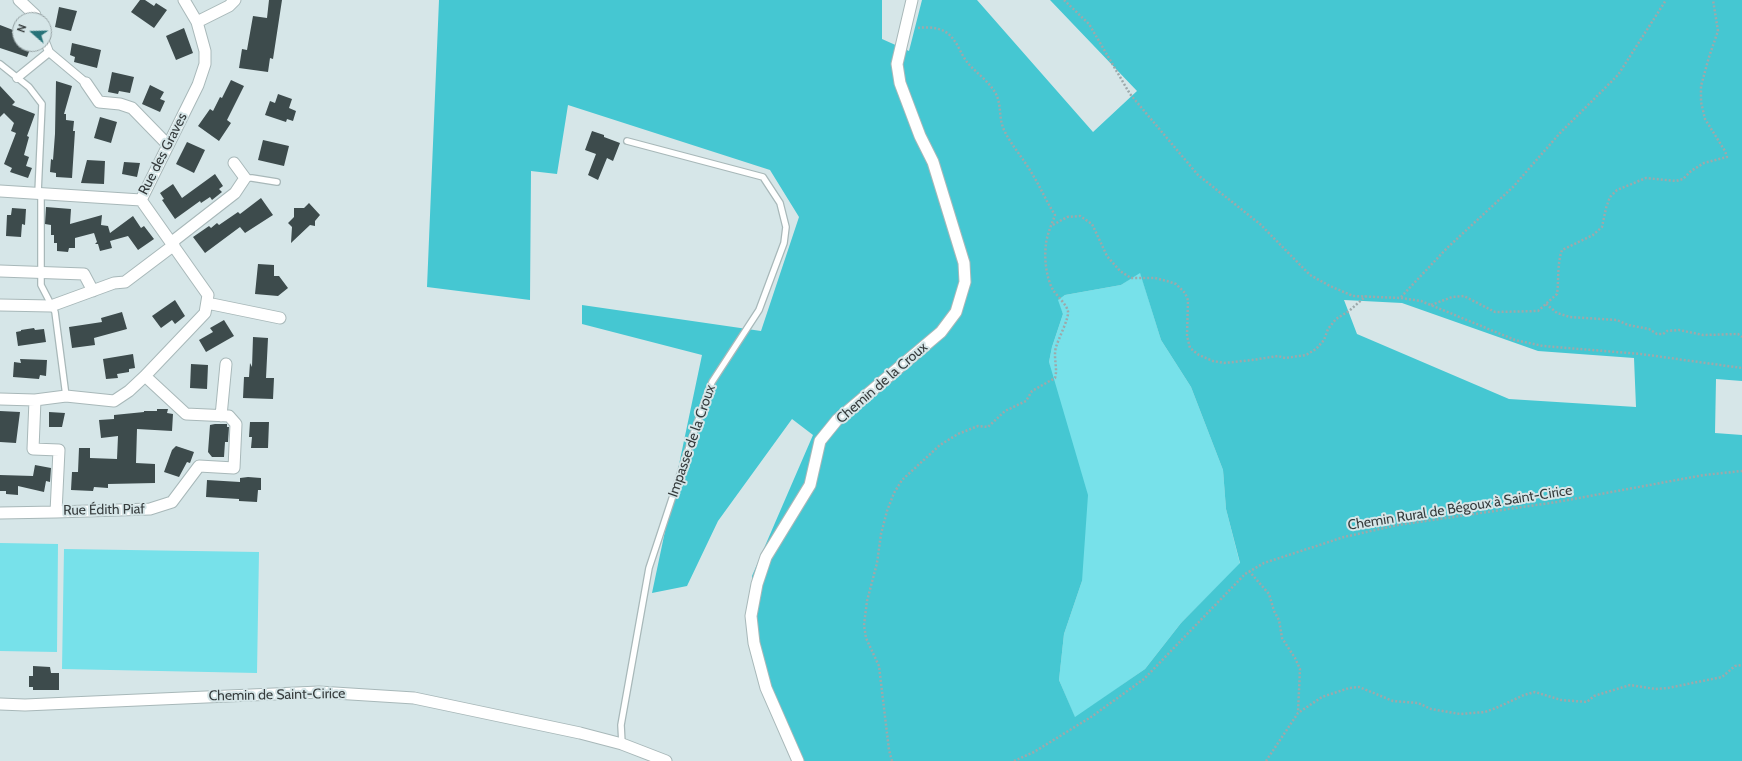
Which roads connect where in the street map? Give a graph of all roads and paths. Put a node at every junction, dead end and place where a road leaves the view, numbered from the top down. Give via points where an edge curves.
1 (19, 0) edge
2 (184, 0) edge
3 (234, 0) edge
4 (912, 0) edge
5 (1064, 0) edge
6 (1666, 0) edge
7 (1713, 0) edge
8 (31, 12) edge
9 (197, 22) junction
10 (905, 31) junction
11 (49, 52) joint
12 (0, 64) edge
13 (17, 78) junction
14 (86, 83) joint
15 (627, 141) dead end
16 (168, 145) junction
17 (234, 163) dead end
18 (245, 178) junction
19 (277, 182) dead end
20 (0, 191) edge
21 (39, 194) junction
22 (141, 200) junction
23 (1052, 225) junction
24 (173, 244) junction
25 (0, 271) edge
26 (41, 272) junction
27 (93, 291) junction
28 (1366, 296) junction
29 (1401, 298) junction
30 (207, 303) junction
31 (1546, 304) junction
32 (0, 305) edge
33 (51, 306) junction
34 (1431, 306) junction
35 (280, 318) dead end
36 (1742, 337) edge
37 (226, 364) dead end
38 (1742, 368) edge
39 (145, 376) junction
40 (66, 396) junction
41 (0, 399) edge
42 (35, 400) junction
43 (221, 416) junction
44 (1742, 471) edge
45 (56, 512) junction
46 (0, 513) edge
47 (1249, 572) junction
48 (1742, 665) edge
49 (0, 704) edge
50 (1298, 713) junction
51 (622, 744) junction
52 (666, 761) edge
53 (798, 761) edge
54 (892, 761) edge
55 (1014, 761) edge
56 (1266, 761) edge

1 - 8 street
2 - 9 street, Rue des Graves
3 - 9 street via 229,6
4 - 10 street, Chemin de la Croux
5 - 28 path via 1089,24 1130,94 1198,175 1260,224 1310,275 1354,296
6 - 29 path via 1618,75 1560,133 1513,187 1447,248
7 - 31 path via 1718,31 1701,86 1702,102 1705,119 1727,156 1704,163 1683,179 1676,181 1646,178 1617,190 1610,197 1602,227 1593,235 1562,250 1557,294
9 - 16 street, Rue des Graves via 205,51 205,64 198,85
10 - 23 path via 922,27 943,30 995,93 1000,103 999,114 1004,130 1055,215
10 - 53 street, Chemin de la Croux via 897,64 900,83 932,162 964,263 965,282 956,312 941,332 837,420 820,441 810,485 766,557 757,584 751,616 754,643 766,688
11 - 13 street
11 - 14 street
12 - 13 lane
13 - 21 lane via 29,87 42,104
14 - 16 street via 99,102 132,108
15 - 51 lane, Impasse de la Croux via 763,177 780,203 786,227 784,243 759,310 712,382 649,568 621,725
16 - 22 street, Rue des Graves
17 - 18 street
18 - 19 lane
18 - 24 street via 235,193
20 - 21 street, Rue des Graves
21 - 22 street, Rue des Graves
21 - 26 lane
22 - 24 street
23 - 28 path via 1067,217 1080,216 1092,224 1107,256 1120,271 1131,278 1155,278 1176,284 1188,300 1187,336 1190,348 1213,361 1306,355 1324,340 1336,319
23 - 54 path via 1046,244 1045,260 1052,288 1069,313 1055,348 1055,378 1037,387 1026,401 1005,411 988,427 978,426 940,445 902,480 887,511 864,625 866,638 879,666
24 - 27 street via 125,282 114,283
24 - 30 street via 208,295
25 - 26 street
26 - 27 street via 84,274
26 - 33 lane via 41,285
27 - 33 street
28 - 29 path
29 - 34 path via 1421,301
30 - 35 street
30 - 39 street via 205,313
31 - 34 path via 1538,311 1495,312 1464,296 1452,297
31 - 36 path via 1557,313 1570,317 1618,320 1628,325 1649,329 1657,334 1679,330 1694,334 1738,334
32 - 33 street
33 - 40 lane via 55,312
34 - 38 path via 1515,340 1543,346 1641,354
37 - 43 street
39 - 40 street via 114,401
39 - 43 street, Rue Édith Piaf via 186,414
40 - 42 street
41 - 42 street
42 - 45 street, Rue Édith Piaf via 33,449 59,450
43 - 45 street, Rue Édith Piaf via 229,416 236,424 234,468 199,466 172,502 150,509
44 - 47 path, Chemin Rural de Bégoux à Saint-Cirice via 1398,525 1344,537 1264,563
45 - 46 street
47 - 50 path via 1269,594 1279,620 1282,638 1300,669
47 - 55 path, Chemin Rural de Bégoux à Saint-Cirice via 1144,679 1091,717 1034,752
48 - 50 path via 1734,666 1722,677 1668,688 1630,685 1594,696 1587,702 1561,700 1535,692 1485,712 1460,714 1393,700 1359,687 1322,697
49 - 51 street, Chemin de Saint-Cirice via 319,692 414,698
50 - 56 path
51 - 52 street, Chemin de Saint-Cirice

